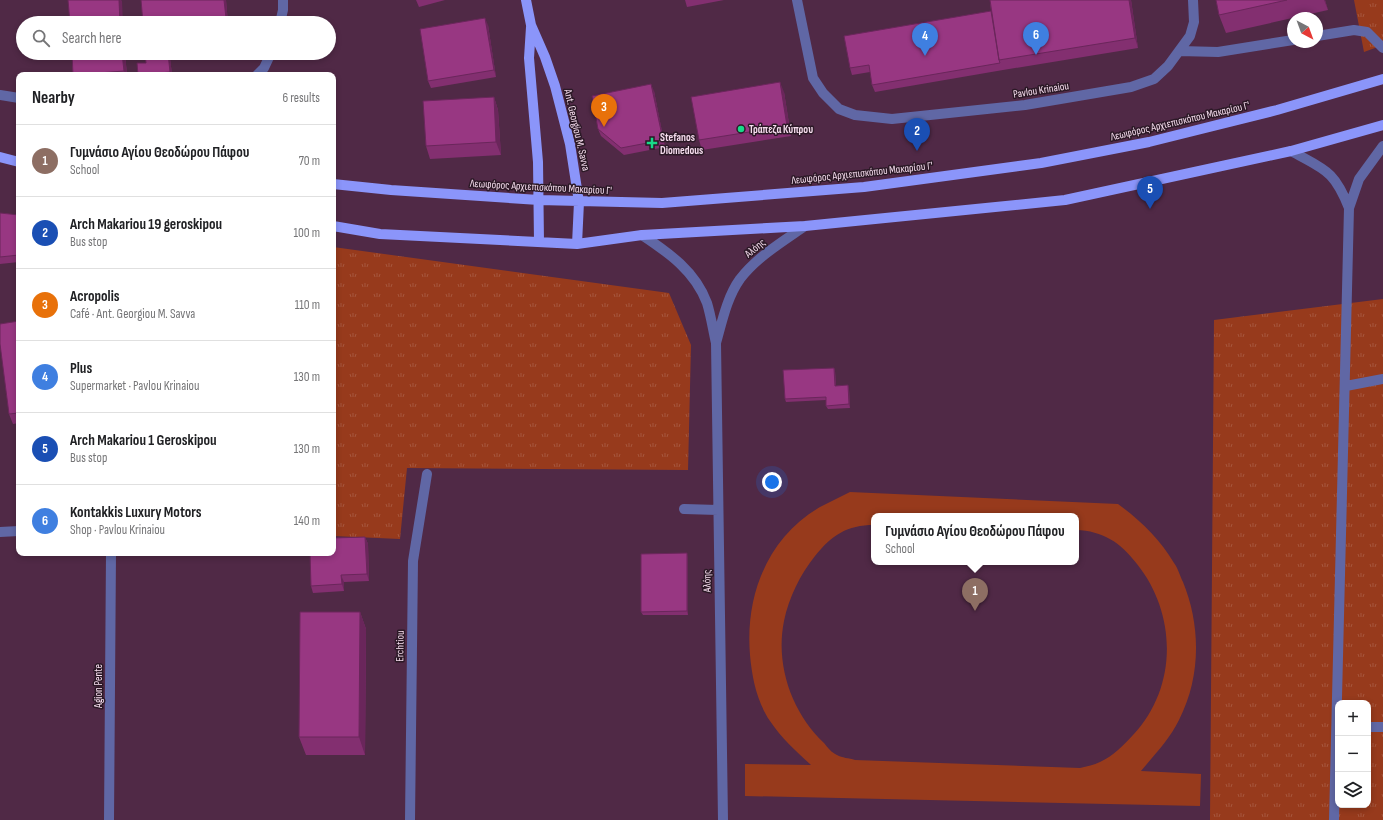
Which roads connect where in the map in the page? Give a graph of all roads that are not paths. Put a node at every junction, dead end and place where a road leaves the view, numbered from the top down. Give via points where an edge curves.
1 (283, 0) edge
2 (526, 0) edge
3 (797, 0) edge
4 (1193, 0) edge
5 (282, 16) edge
6 (531, 25) junction
7 (1323, 35) edge
8 (1287, 41) edge
9 (1383, 48) edge
10 (1180, 51) junction
11 (268, 60) edge
12 (260, 72) edge
13 (1383, 79) edge
14 (0, 95) edge
15 (16, 98) edge
16 (1383, 125) edge
17 (1383, 146) edge
18 (1291, 151) junction
19 (0, 158) edge
20 (16, 161) edge
21 (336, 184) edge
22 (539, 200) junction
23 (579, 202) junction
24 (1349, 208) junction
25 (805, 226) junction
26 (336, 227) edge
27 (642, 235) junction
28 (539, 242) junction
29 (577, 244) junction
30 (716, 343) junction
31 (1383, 379) edge
32 (1346, 386) junction
33 (427, 474) dead end
34 (684, 509) dead end
35 (718, 510) junction
36 (16, 531) edge
37 (0, 532) edge
38 (111, 556) edge
39 (1338, 700) edge
40 (1371, 727) edge
41 (1383, 727) edge
42 (1337, 736) edge
43 (109, 820) edge
44 (114, 820) edge
45 (410, 820) edge
46 (723, 820) edge
47 (1334, 820) edge

1 - 5 street
2 - 6 main road, Ant. Georgiou M. Savva
3 - 10 street, Pavlou Krinaiou via 813,78 839,109 855,115 892,119 1025,105 1131,87 1154,79
4 - 10 street, Pavlou Krinaiou via 1194,22 1190,36
6 - 22 main road, Ant. Georgiou M. Savva via 529,58 536,128
6 - 23 main road, Ant. Georgiou M. Savva via 555,86 571,150
7 - 9 street via 1354,30 1367,32
8 - 10 street via 1218,52
11 - 12 street
13 - 23 main road, Λεωφόρος Αρχιεπισκόπου Μακαρίου Γ' via 1277,110 1149,142 1041,163 864,186 662,203
14 - 15 street
16 - 18 main road
17 - 24 street via 1360,179
18 - 24 street via 1332,176
18 - 25 main road via 1065,200
19 - 20 main road
21 - 22 main road, Λεωφόρος Αρχιεπισκόπου Μακαρίου Γ'
22 - 23 main road, Λεωφόρος Αρχιεπισκόπου Μακαρίου Γ'
22 - 28 main road, Ant. Georgiou M. Savva
23 - 29 main road, Ant. Georgiou M. Savva
24 - 32 street
25 - 27 main road
25 - 30 street, Αλόης via 756,262 740,280 728,303
26 - 28 main road via 380,234
27 - 29 main road
27 - 30 street, Αλόης via 666,251 689,272 707,304
28 - 29 main road
30 - 35 street, Αλόης
31 - 32 street
32 - 39 street
33 - 45 street, Erchtiou via 413,561
34 - 35 street
35 - 46 street, Αλόης
36 - 37 street
38 - 43 street, Agion Pente
40 - 41 street
42 - 47 street
43 - 44 street

